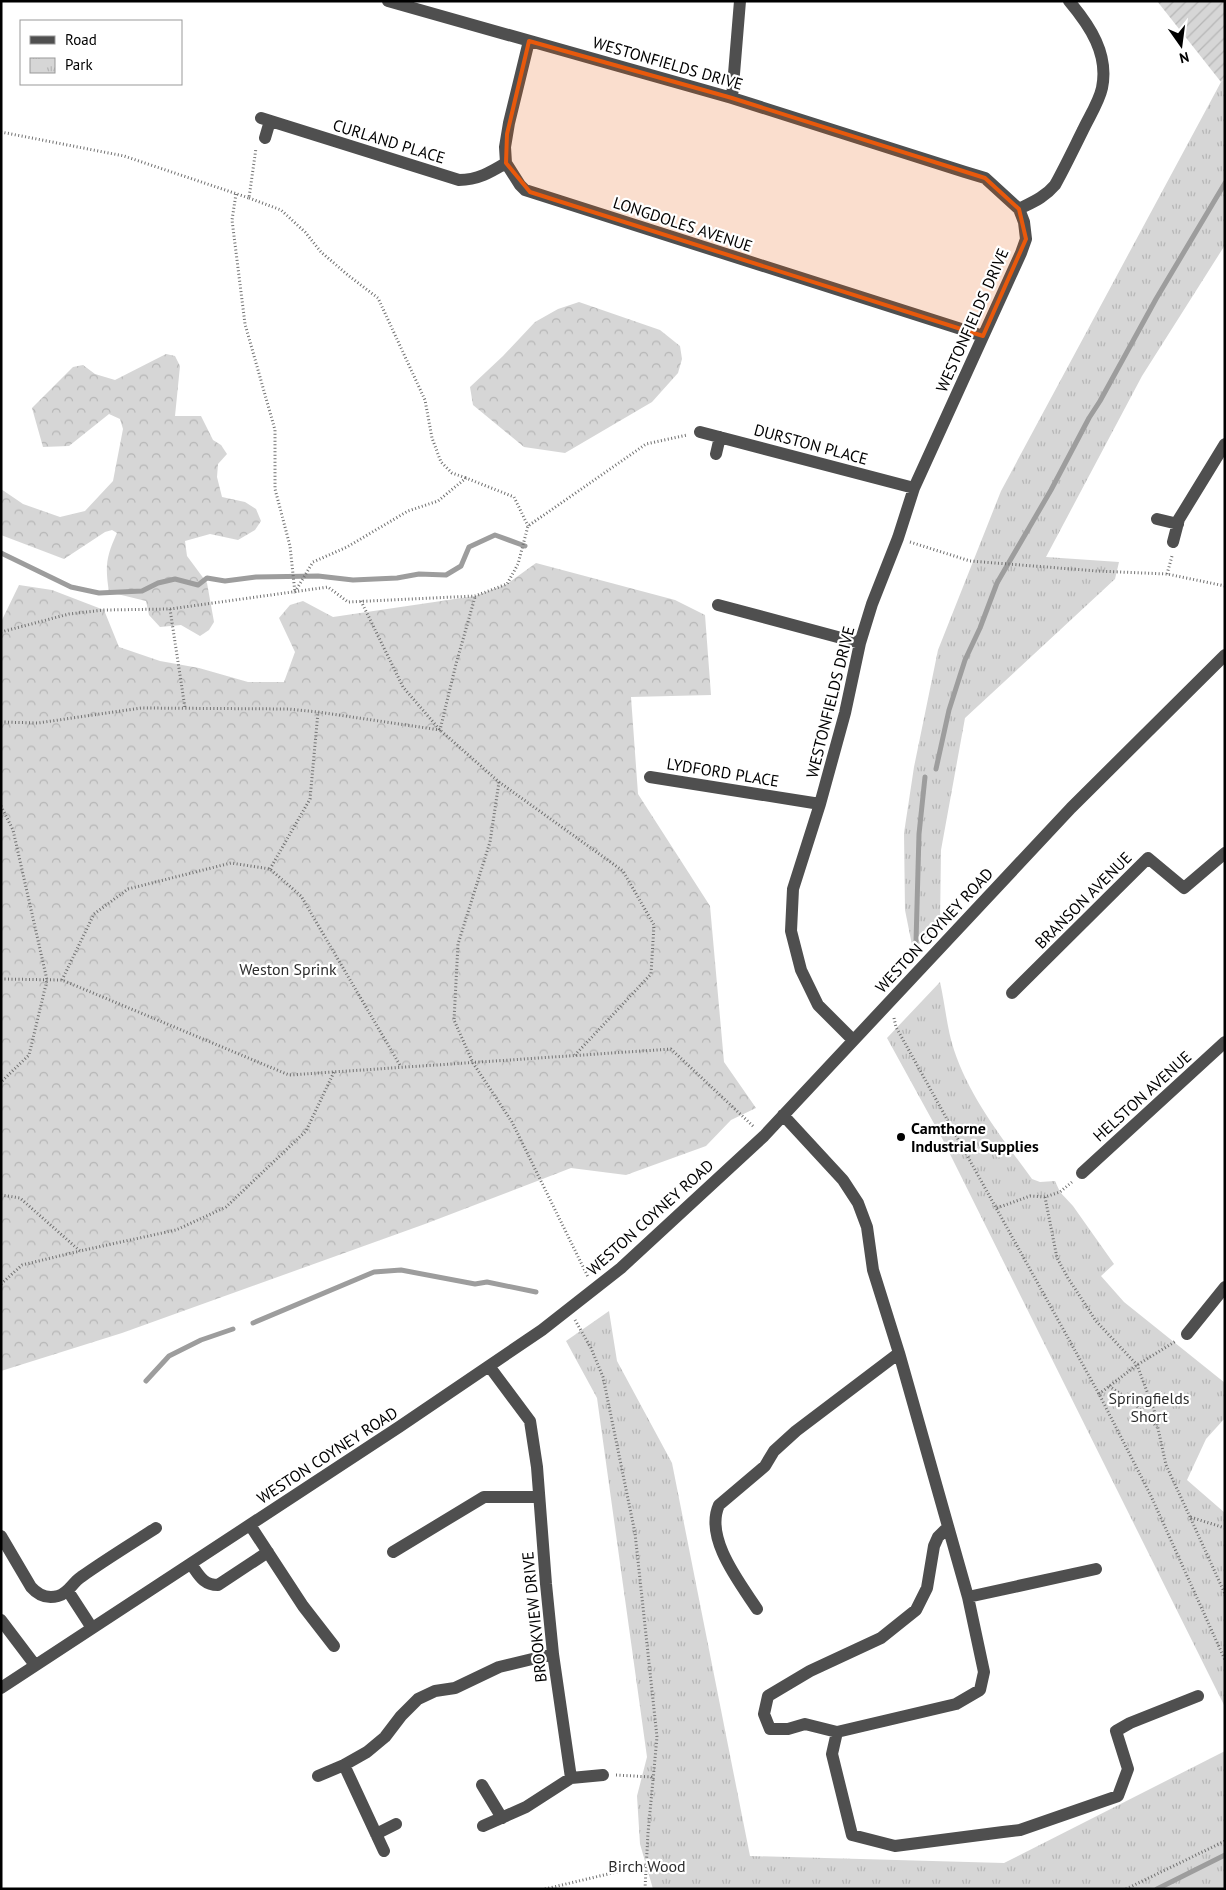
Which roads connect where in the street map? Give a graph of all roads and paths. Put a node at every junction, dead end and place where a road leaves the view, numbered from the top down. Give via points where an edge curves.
1 (388, 1) edge
2 (740, 1) edge
3 (1069, 1) edge
4 (529, 41) junction
5 (732, 98) junction
6 (1, 132) edge
7 (261, 142) joint
8 (506, 163) junction
9 (236, 194) junction
10 (249, 198) junction
11 (1019, 209) junction
12 (982, 336) junction
13 (700, 432) joint
14 (720, 437) junction
15 (1225, 444) edge
16 (716, 454) dead end
17 (466, 478) junction
18 (914, 488) junction
19 (1157, 519) dead end
20 (1178, 524) junction
21 (528, 526) junction
22 (898, 538) junction
23 (1173, 542) joint
24 (1167, 574) junction
25 (1225, 586) edge
26 (295, 592) junction
27 (475, 596) junction
28 (361, 601) junction
29 (718, 605) dead end
30 (170, 609) junction
31 (1, 632) edge
32 (860, 643) junction
33 (1225, 654) edge
34 (186, 708) junction
35 (318, 712) junction
36 (1, 722) edge
37 (440, 730) junction
38 (650, 777) dead end
39 (499, 782) junction
40 (820, 804) junction
41 (1, 806) edge
42 (1225, 853) edge
43 (270, 869) junction
44 (1, 979) edge
45 (48, 980) junction
46 (62, 980) junction
47 (1012, 993) dead end
48 (892, 1000) junction
49 (853, 1040) junction
50 (1225, 1042) edge
51 (574, 1056) junction
52 (472, 1063) junction
53 (400, 1067) junction
54 (334, 1072) junction
55 (1, 1082) edge
56 (783, 1115) junction
57 (764, 1136) junction
58 (1082, 1173) joint
59 (1, 1195) edge
60 (1045, 1196) junction
61 (997, 1208) junction
62 (80, 1251) junction
63 (1, 1284) edge
64 (1225, 1287) edge
65 (594, 1289) junction
66 (569, 1309) junction
67 (1187, 1334) joint
68 (899, 1353) junction
69 (1137, 1365) junction
70 (489, 1366) junction
71 (1109, 1386) junction
72 (1098, 1394) junction
73 (1157, 1427) junction
74 (539, 1497) junction
75 (1190, 1517) junction
76 (250, 1525) junction
77 (948, 1527) junction
78 (156, 1528) dead end
79 (1225, 1528) edge
80 (1, 1536) edge
81 (268, 1552) junction
82 (394, 1552) dead end
83 (192, 1564) junction
84 (1096, 1570) dead end
85 (68, 1592) junction
86 (1225, 1594) edge
87 (968, 1597) junction
88 (757, 1610) dead end
89 (1, 1620) edge
90 (92, 1628) junction
91 (334, 1646) dead end
92 (553, 1654) junction
93 (1224, 1658) edge
94 (34, 1665) junction
95 (1, 1688) edge
96 (1198, 1696) dead end
97 (837, 1732) junction
98 (344, 1765) junction
99 (603, 1775) joint
100 (318, 1776) dead end
101 (572, 1778) junction
102 (653, 1780) junction
103 (482, 1785) dead end
104 (502, 1818) junction
105 (396, 1824) dead end
106 (483, 1826) dead end
107 (376, 1834) junction
108 (1225, 1841) edge
109 (384, 1852) dead end
110 (646, 1865) junction
111 (545, 1889) edge
112 (645, 1889) edge
113 (1126, 1889) edge

1 - 4 street, WESTONFIELDS DRIVE
2 - 5 street
3 - 11 street via 1088,25 1100,50 1102,88 1055,185 1040,199
4 - 5 street, WESTONFIELDS DRIVE
4 - 8 street via 507,134
5 - 11 street, WESTONFIELDS DRIVE via 984,178
6 - 9 path via 124,156
7 - 8 street, CURLAND PLACE via 266,120 459,180 485,176
7 - 10 path
8 - 12 street, LONGDOLES AVENUE via 520,185 530,192
9 - 10 path
9 - 26 path via 232,220 245,324 275,430 275,489 290,546
10 - 17 path via 280,210 305,232 321,252 378,298 425,400 432,438 441,462 452,474
11 - 12 street, WESTONFIELDS DRIVE via 1026,239
12 - 18 street, WESTONFIELDS DRIVE
13 - 14 street, DURSTON PLACE
13 - 21 path via 646,444
14 - 16 street
14 - 18 street, DURSTON PLACE
15 - 20 street
17 - 21 path via 514,497
17 - 26 path via 438,501 408,511 347,547 313,562
18 - 22 street, WESTONFIELDS DRIVE
19 - 20 street
20 - 23 street
21 - 27 path via 518,564 507,584
22 - 24 path via 970,562
22 - 32 street, WESTONFIELDS DRIVE
23 - 24 path
24 - 25 path
26 - 28 path via 328,587 348,602
26 - 30 path
27 - 28 path
27 - 37 path
28 - 37 path via 403,687
29 - 32 street
30 - 31 path via 69,614
30 - 34 path
32 - 40 street, WESTONFIELDS DRIVE via 846,713
33 - 48 street, WESTON COYNEY ROAD via 1071,808
34 - 35 path
34 - 36 path via 141,708 38,724
35 - 37 path
35 - 43 path via 310,799
37 - 39 path
38 - 40 street, LYDFORD PLACE
39 - 51 path via 623,872 654,925 650,974
39 - 52 path via 490,842 458,944 454,1020
40 - 49 street, WESTONFIELDS DRIVE via 794,890 791,931 801,970 818,1005
41 - 45 path via 13,830
42 - 47 street, BRANSON AVENUE via 1184,888 1148,858
43 - 46 path via 232,863 128,889 94,914
43 - 53 path via 302,896
44 - 45 path
45 - 46 path
45 - 55 path via 29,1055
46 - 54 path via 289,1075
48 - 49 street, WESTON COYNEY ROAD
48 - 61 path via 896,1027
49 - 56 street, WESTON COYNEY ROAD
50 - 58 street, HELSTON AVENUE
51 - 52 path
51 - 57 path via 671,1049
52 - 53 path
52 - 65 path via 512,1122
53 - 54 path
54 - 62 path via 306,1131 226,1207 176,1230
56 - 57 street, WESTON COYNEY ROAD
56 - 68 street via 843,1180 858,1203 867,1226 873,1270
57 - 65 street, WESTON COYNEY ROAD
58 - 60 path via 1060,1192
59 - 62 path via 20,1198
60 - 61 path via 1030,1196
60 - 69 path via 1057,1258 1096,1321
61 - 72 path
62 - 63 path via 22,1265
64 - 67 street
65 - 66 street, WESTON COYNEY ROAD
66 - 70 street, WESTON COYNEY ROAD
66 - 102 path via 591,1348 602,1376 635,1533 658,1737
67 - 69 path
68 - 77 street
68 - 88 street via 796,1431 774,1451 766,1466 719,1505 716,1513 722,1554
69 - 71 path
69 - 73 path
70 - 74 street, BROOKVIEW DRIVE via 530,1421
70 - 76 street, WESTON COYNEY ROAD
71 - 72 path
71 - 73 path via 1133,1402
72 - 93 path via 1151,1496
73 - 75 path via 1166,1465
74 - 82 street via 484,1497
74 - 92 street, BROOKVIEW DRIVE
75 - 79 path
75 - 86 path
76 - 81 street
76 - 83 street, WESTON COYNEY ROAD
77 - 87 street
77 - 97 street via 934,1546 927,1588 916,1610 881,1638 810,1671 768,1696 764,1714 770,1729 788,1729 805,1724
78 - 85 street via 81,1577
80 - 85 street via 35,1592 51,1598
81 - 83 street via 218,1585 203,1581
81 - 91 street
83 - 90 street, WESTON COYNEY ROAD
84 - 87 street
85 - 90 street
87 - 97 street via 984,1672 980,1690 956,1704
89 - 94 street
90 - 94 street, WESTON COYNEY ROAD
92 - 98 street via 499,1667 455,1688 435,1691 418,1699 385,1737
92 - 101 street, BROOKVIEW DRIVE
94 - 95 street, WESTON COYNEY ROAD
96 - 97 street via 1116,1731 1128,1769 1118,1796 1020,1830 895,1846 852,1835 832,1754
98 - 100 street
98 - 107 street
99 - 101 street
99 - 102 path via 651,1777
101 - 104 street
102 - 110 path
103 - 104 street
104 - 106 street
105 - 107 street
107 - 109 street
108 - 113 path
110 - 111 path
110 - 112 path

